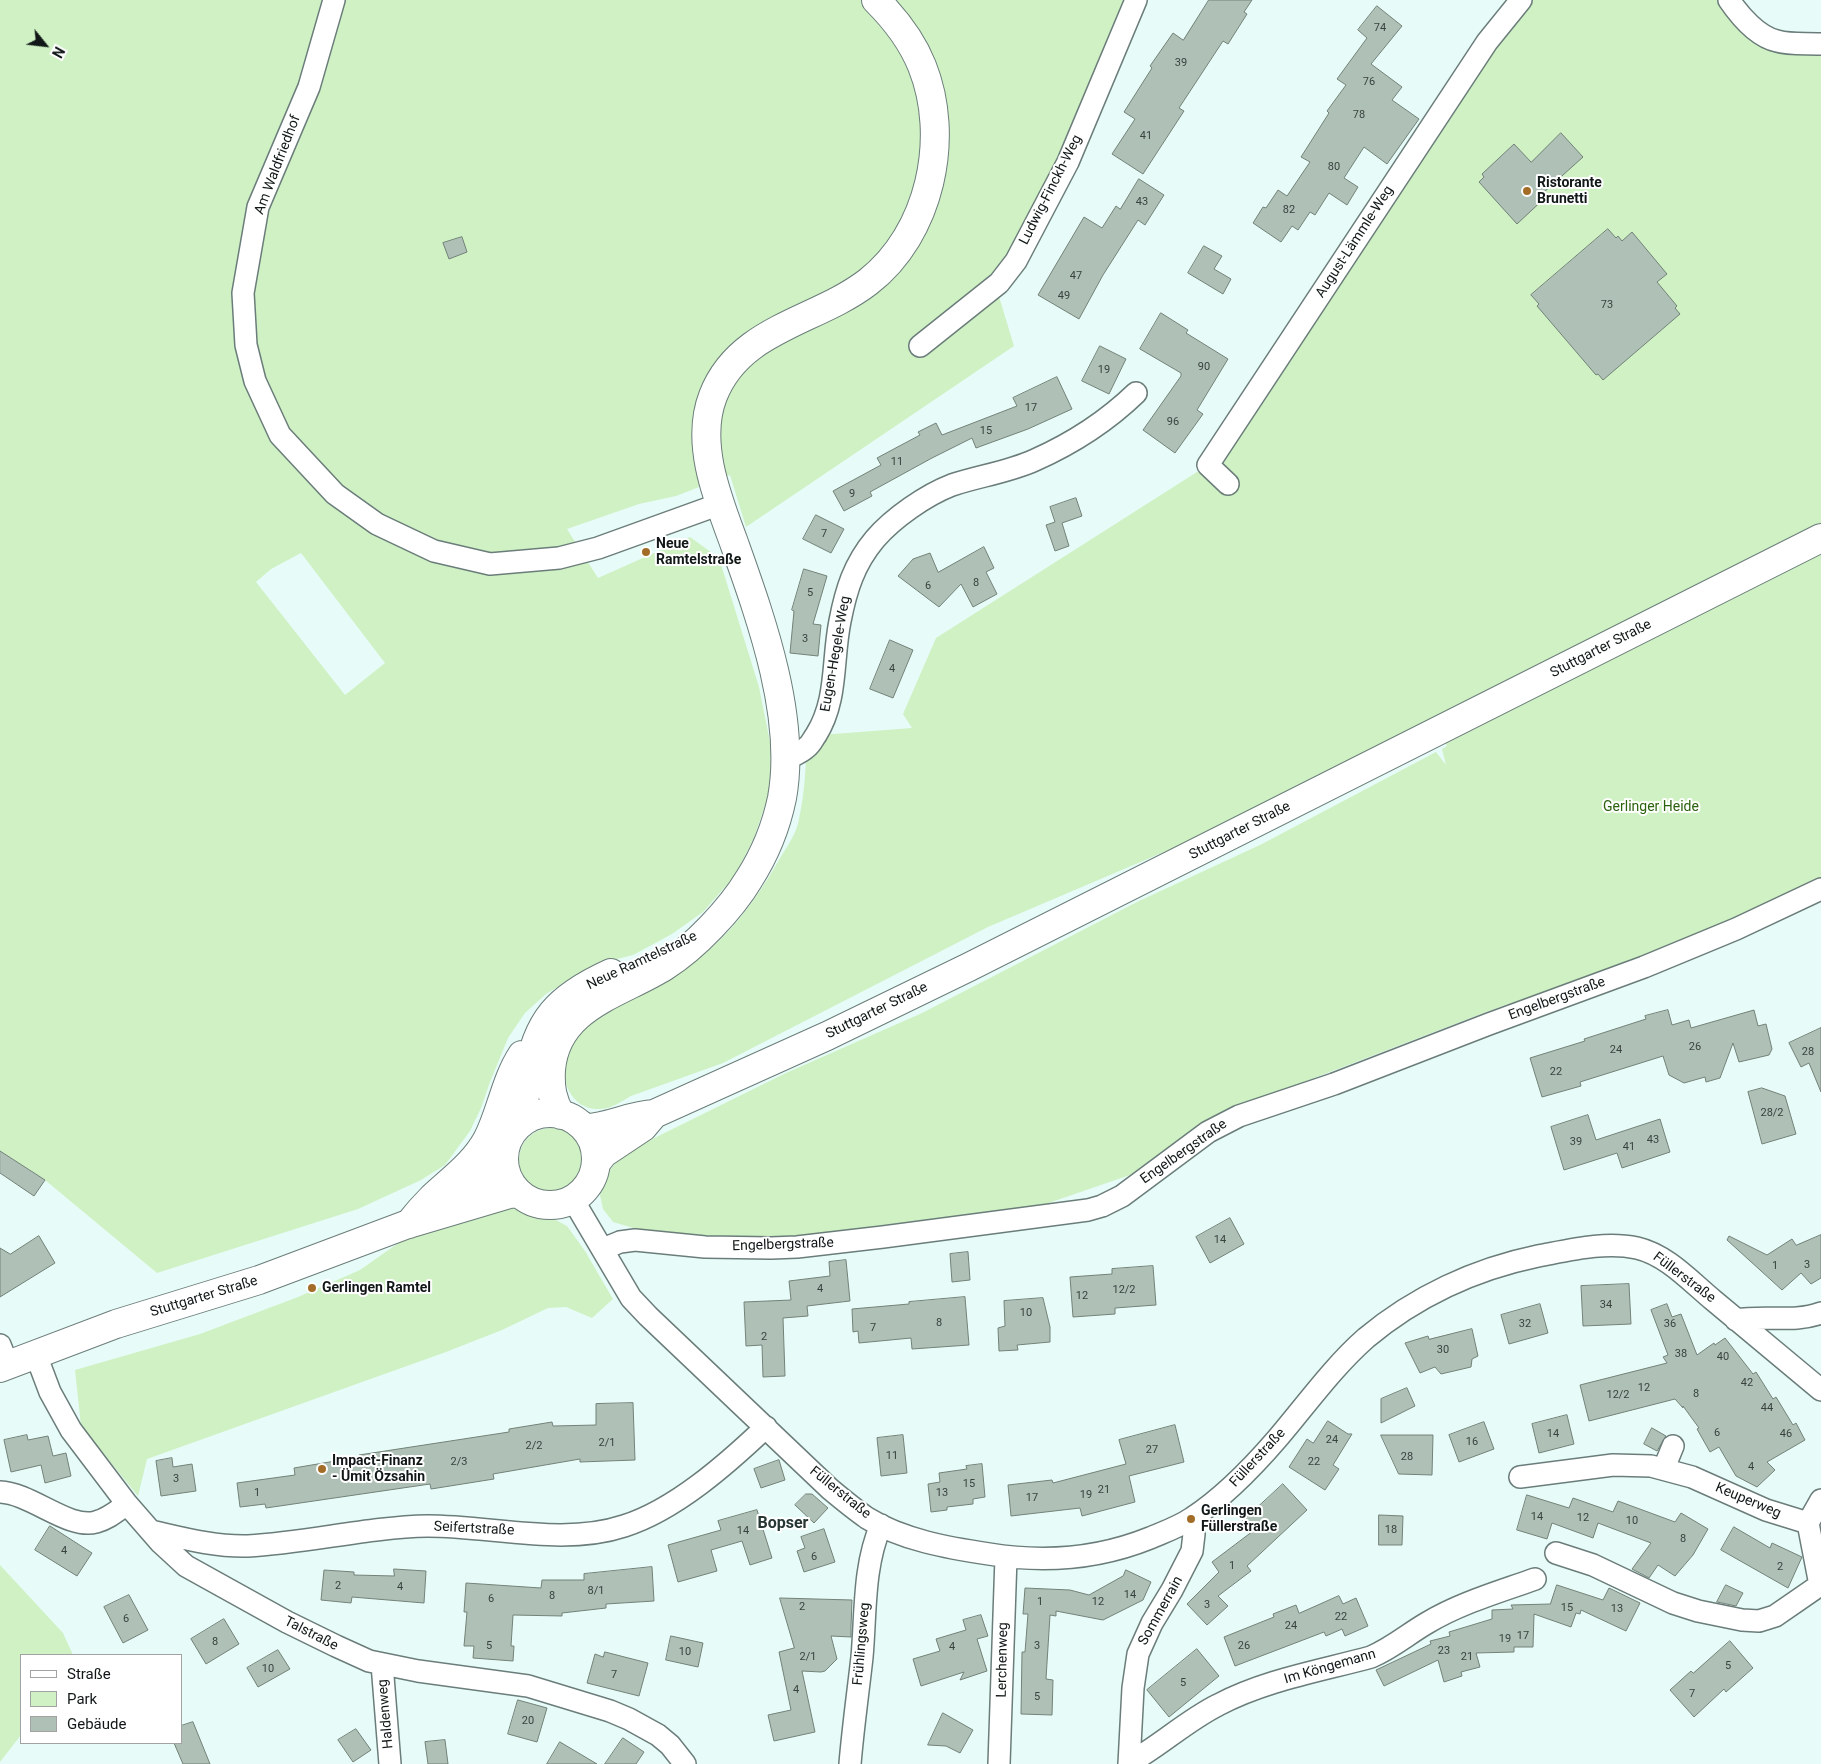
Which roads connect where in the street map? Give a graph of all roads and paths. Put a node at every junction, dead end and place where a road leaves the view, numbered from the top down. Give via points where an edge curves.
1 (334, 0) edge
2 (876, 0) edge
3 (1136, 0) edge
4 (1522, 0) edge
5 (1729, 0) edge
6 (1821, 44) edge
7 (920, 346) dead end
8 (1136, 393) dead end
9 (1228, 484) dead end
10 (720, 504) junction
11 (1821, 538) edge
12 (784, 760) junction
13 (1821, 889) edge
14 (704, 932) junction
15 (536, 1040) junction
16 (654, 1114) junction
17 (561, 1115) junction
18 (524, 1121) junction
19 (585, 1128) junction
20 (504, 1159) junction
21 (596, 1163) junction
22 (519, 1193) junction
23 (572, 1198) junction
24 (408, 1224) junction
25 (604, 1249) junction
26 (1821, 1313) edge
27 (1736, 1320) junction
28 (36, 1354) junction
29 (3, 1359) edge
30 (1821, 1390) edge
31 (766, 1427) junction
32 (1673, 1446) dead end
33 (1664, 1468) junction
34 (1520, 1477) dead end
35 (0, 1492) edge
36 (1821, 1500) edge
37 (127, 1504) junction
38 (1191, 1519) junction
39 (1808, 1523) junction
40 (881, 1525) junction
41 (151, 1531) junction
42 (1556, 1553) dead end
43 (1006, 1557) junction
44 (1535, 1579) dead end
45 (382, 1664) junction
46 (1128, 1763) edge
47 (390, 1764) edge
48 (685, 1764) edge
49 (850, 1764) edge
50 (999, 1764) edge

1 - 10 street, Am Waldfriedhof via 309,87 258,207 243,293 246,345 254,381 280,434 336,494 377,524 434,551 490,564 567,556 598,548
2 - 10 main road, Neue Ramtelstraße via 891,14 910,41 931,96 935,155 928,186 906,239 869,281 846,297 778,329 743,352 724,372 712,399 706,428 712,478
3 - 7 street, Ludwig-Finckh-Weg via 1068,162 1016,261 998,283
4 - 9 street, August-Lämmle-Weg via 1487,42 1208,465
5 - 6 street via 1757,32 1776,42
8 - 12 street, Eugen-Hegele-Weg via 1119,409 1071,441 1035,460 950,486 922,501 894,520 875,539 855,567 845,597 839,623 836,672 823,724 809,746
10 - 12 main road, Neue Ramtelstraße via 766,640 779,696
11 - 16 main road, Stuttgarter Straße via 978,963
12 - 14 main road, Neue Ramtelstraße via 783,794 778,816 756,869 734,902
13 - 25 street, Engelbergstraße via 1653,964 1334,1084 1239,1116 1208,1132 1122,1196 1102,1206 797,1247 705,1247 635,1240
14 - 15 main road, Neue Ramtelstraße via 596,980 565,999 548,1017
14 - 17 main road, Neue Ramtelstraße via 665,966 592,1004 566,1028 553,1053 551,1070 551,1092
15 - 18 main road, Neue Ramtelstraße
15 - 24 main road via 514,1066 486,1141 472,1160
16 - 19 main road, Stuttgarter Straße
16 - 21 main road, Stuttgarter Straße via 643,1127 604,1153
17 - 18 main road via 548,1113
17 - 19 main road
18 - 20 main road via 509,1138
19 - 21 main road via 595,1144
20 - 22 main road via 508,1177
20 - 24 main road, Stuttgarter Straße via 497,1169
21 - 23 main road via 588,1183
22 - 23 main road via 545,1204
22 - 24 main road, Stuttgarter Straße
23 - 25 street, Füllerstraße
24 - 28 main road, Stuttgarter Straße via 298,1267 116,1324
25 - 31 street, Füllerstraße via 631,1298 685,1354
26 - 27 street via 1800,1319 1759,1317
27 - 30 street, Füllerstraße
27 - 38 street, Füllerstraße via 1666,1261 1636,1248 1580,1248 1477,1274 1414,1304 1364,1340 1226,1492
28 - 29 main road, Stuttgarter Straße
28 - 37 street, Talstraße via 50,1392 71,1430
31 - 40 street, Füllerstraße via 830,1489
31 - 41 street, Seifertstraße via 718,1470 675,1500 626,1526 598,1533 568,1536 428,1526 246,1546 222,1545
32 - 33 street
33 - 34 street, Keuperweg via 1613,1465
33 - 39 street, Keuperweg via 1766,1510
35 - 37 street via 22,1496 85,1523 108,1517
36 - 39 street
37 - 41 street, Talstraße
38 - 43 street, Füllerstraße via 1136,1544 1094,1555 1053,1559
38 - 46 street, Sommerrain via 1194,1534 1192,1551 1138,1654
39 - 42 street via 1820,1585 1775,1616 1759,1621 1721,1616 1673,1603 1592,1565
40 - 43 street, Füllerstraße via 938,1544
40 - 49 street, Frühlingsweg via 871,1553 868,1575
41 - 45 street, Talstraße via 174,1556 200,1575 356,1656
43 - 50 street, Lerchenweg
44 - 46 street, Im Köngemann via 1448,1612 1384,1652 1277,1682 1220,1703
45 - 47 street, Haldenweg
45 - 48 street, Talstraße via 528,1686 589,1704 629,1719 658,1735

